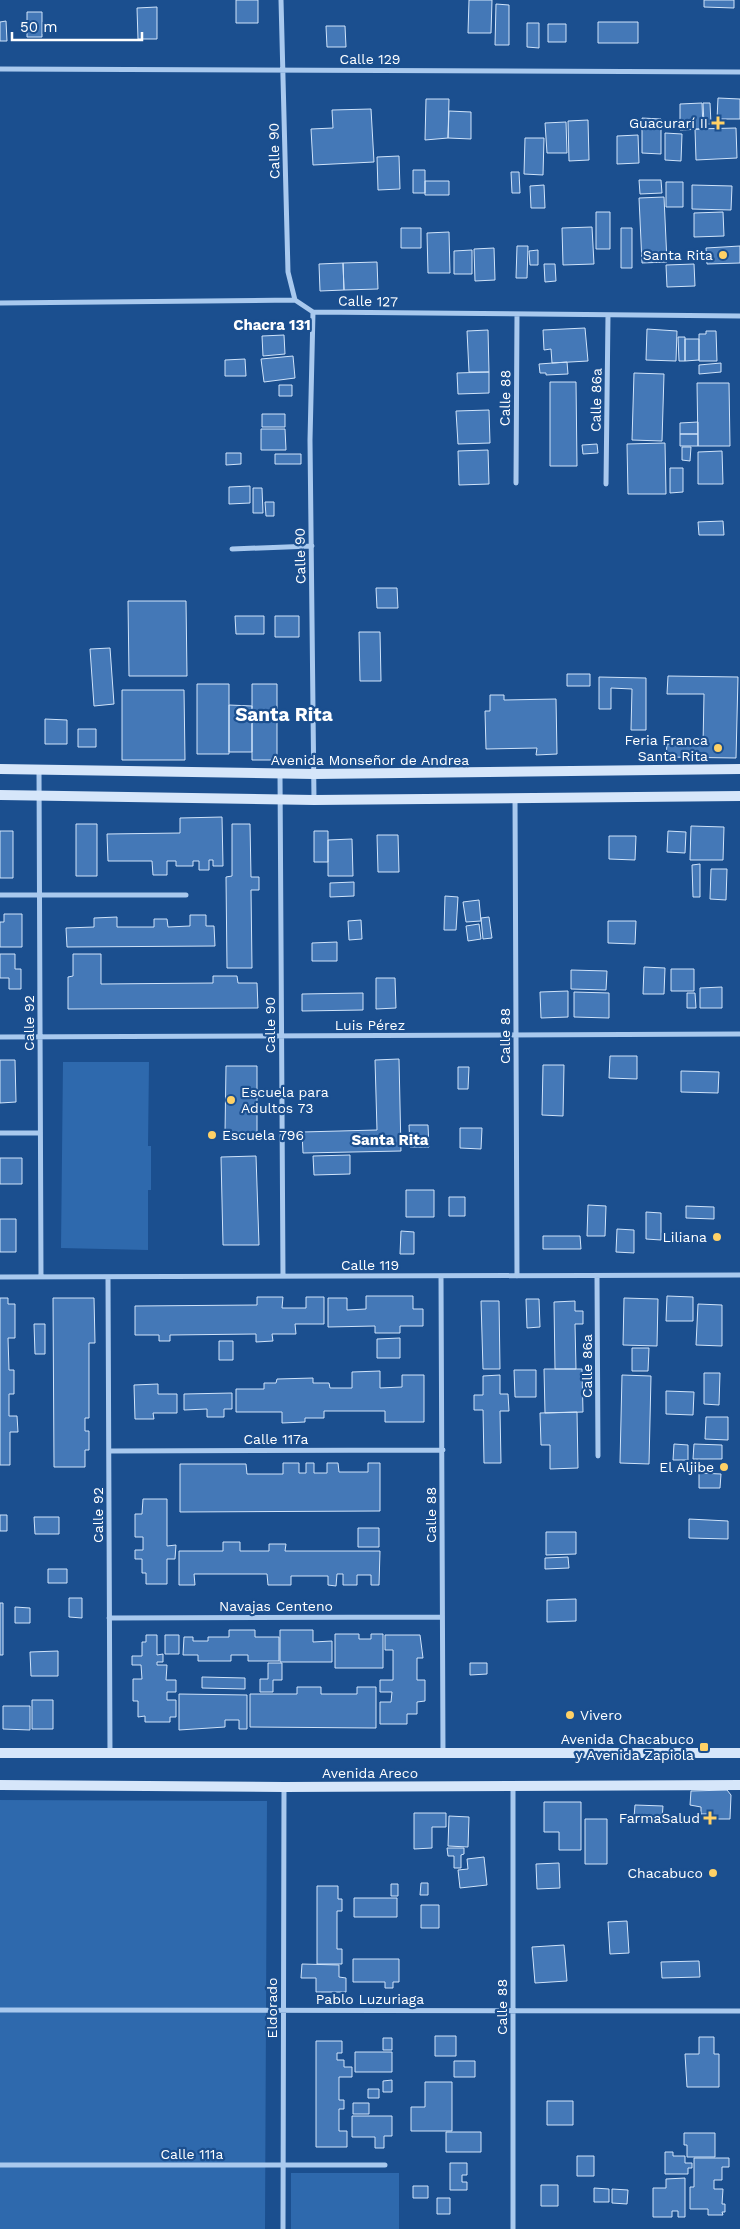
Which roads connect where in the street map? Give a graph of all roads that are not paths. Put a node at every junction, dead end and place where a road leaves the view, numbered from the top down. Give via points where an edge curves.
1 (281, 0) edge
2 (283, 69) junction
3 (0, 70) edge
4 (740, 72) edge
5 (295, 300) junction
6 (0, 303) edge
7 (313, 312) junction
8 (517, 314) junction
9 (608, 315) junction
10 (740, 316) edge
11 (516, 483) dead end
12 (606, 484) dead end
13 (312, 546) junction
14 (232, 549) dead end
15 (0, 769) edge
16 (39, 769) junction
17 (740, 769) edge
18 (280, 774) junction
19 (314, 774) junction
20 (0, 795) edge
21 (39, 795) junction
22 (740, 796) edge
23 (515, 797) junction
24 (281, 800) junction
25 (314, 800) junction
26 (0, 895) edge
27 (40, 895) junction
28 (186, 895) dead end
29 (740, 1034) edge
30 (0, 1036) edge
31 (282, 1036) junction
32 (516, 1036) junction
33 (40, 1037) junction
34 (40, 1133) junction
35 (0, 1134) edge
36 (740, 1275) edge
37 (283, 1276) junction
38 (441, 1276) junction
39 (517, 1276) junction
40 (597, 1276) junction
41 (0, 1277) edge
42 (41, 1277) junction
43 (108, 1277) junction
44 (443, 1450) junction
45 (110, 1451) junction
46 (598, 1456) dead end
47 (442, 1617) junction
48 (109, 1618) junction
49 (110, 1752) junction
50 (0, 1753) edge
51 (740, 1753) edge
52 (443, 1754) junction
53 (0, 1785) edge
54 (740, 1785) edge
55 (513, 1786) junction
56 (284, 1787) junction
57 (0, 2010) edge
58 (284, 2010) junction
59 (513, 2010) junction
60 (740, 2011) edge
61 (0, 2165) edge
62 (283, 2165) junction
63 (385, 2165) dead end
64 (283, 2229) edge
65 (513, 2229) edge

1 - 2 street, Calle 90
2 - 3 street, Calle 129
2 - 4 street, Calle 129
2 - 5 street, Calle 90 via 288,272
5 - 6 street
5 - 7 street
7 - 8 street, Calle 127
7 - 13 street, Calle 90
8 - 9 street, Calle 127
8 - 11 street, Calle 88
9 - 10 street, Calle 127
9 - 12 street, Calle 86a
13 - 14 street
13 - 19 street, Calle 90
15 - 16 main road, Avenida Monseñor de Andrea
16 - 18 main road, Avenida Monseñor de Andrea
16 - 21 street, Calle 92
17 - 19 main road, Avenida Monseñor de Andrea
18 - 19 main road, Avenida Monseñor de Andrea
18 - 24 street, Calle 90
19 - 25 street, Calle 90
20 - 21 main road
21 - 24 main road
21 - 27 street, Calle 92
22 - 23 main road
23 - 25 main road
23 - 32 street, Calle 88
24 - 25 main road
24 - 31 street, Calle 90
26 - 27 street
27 - 28 street
27 - 33 street, Calle 92
29 - 32 street, Luis Pérez
30 - 33 street, Luis Pérez
31 - 32 street, Luis Pérez
31 - 33 street, Luis Pérez
31 - 37 street, Calle 90
32 - 39 street, Calle 88
33 - 34 street, Calle 92
34 - 35 street
34 - 42 street, Calle 92
36 - 40 street, Calle 119
37 - 38 street, Calle 119
37 - 43 street, Calle 119
38 - 39 street, Calle 119
38 - 44 street, Calle 88
39 - 40 street, Calle 119
40 - 46 street, Calle 86a
41 - 42 street, Calle 119
42 - 43 street, Calle 119
43 - 45 street, Calle 92
44 - 45 street, Calle 117a
44 - 47 street, Calle 88
45 - 48 street, Calle 92
47 - 48 street, Navajas Centeno
47 - 52 street, Calle 88
48 - 49 street, Calle 92
49 - 50 main road, Avenida Areco
49 - 52 main road, Avenida Areco
51 - 52 main road, Avenida Areco
53 - 56 main road, Avenida Areco
54 - 55 main road, Avenida Areco
55 - 56 main road, Avenida Areco
55 - 59 street, Calle 88
56 - 58 street, Eldorado
57 - 58 street, Pablo Luzuriaga
58 - 59 street, Pablo Luzuriaga
58 - 62 street, Eldorado
59 - 60 street, Pablo Luzuriaga
59 - 65 street, Calle 88
61 - 62 street, Calle 111a
62 - 63 street, Calle 111a
62 - 64 street, Eldorado

